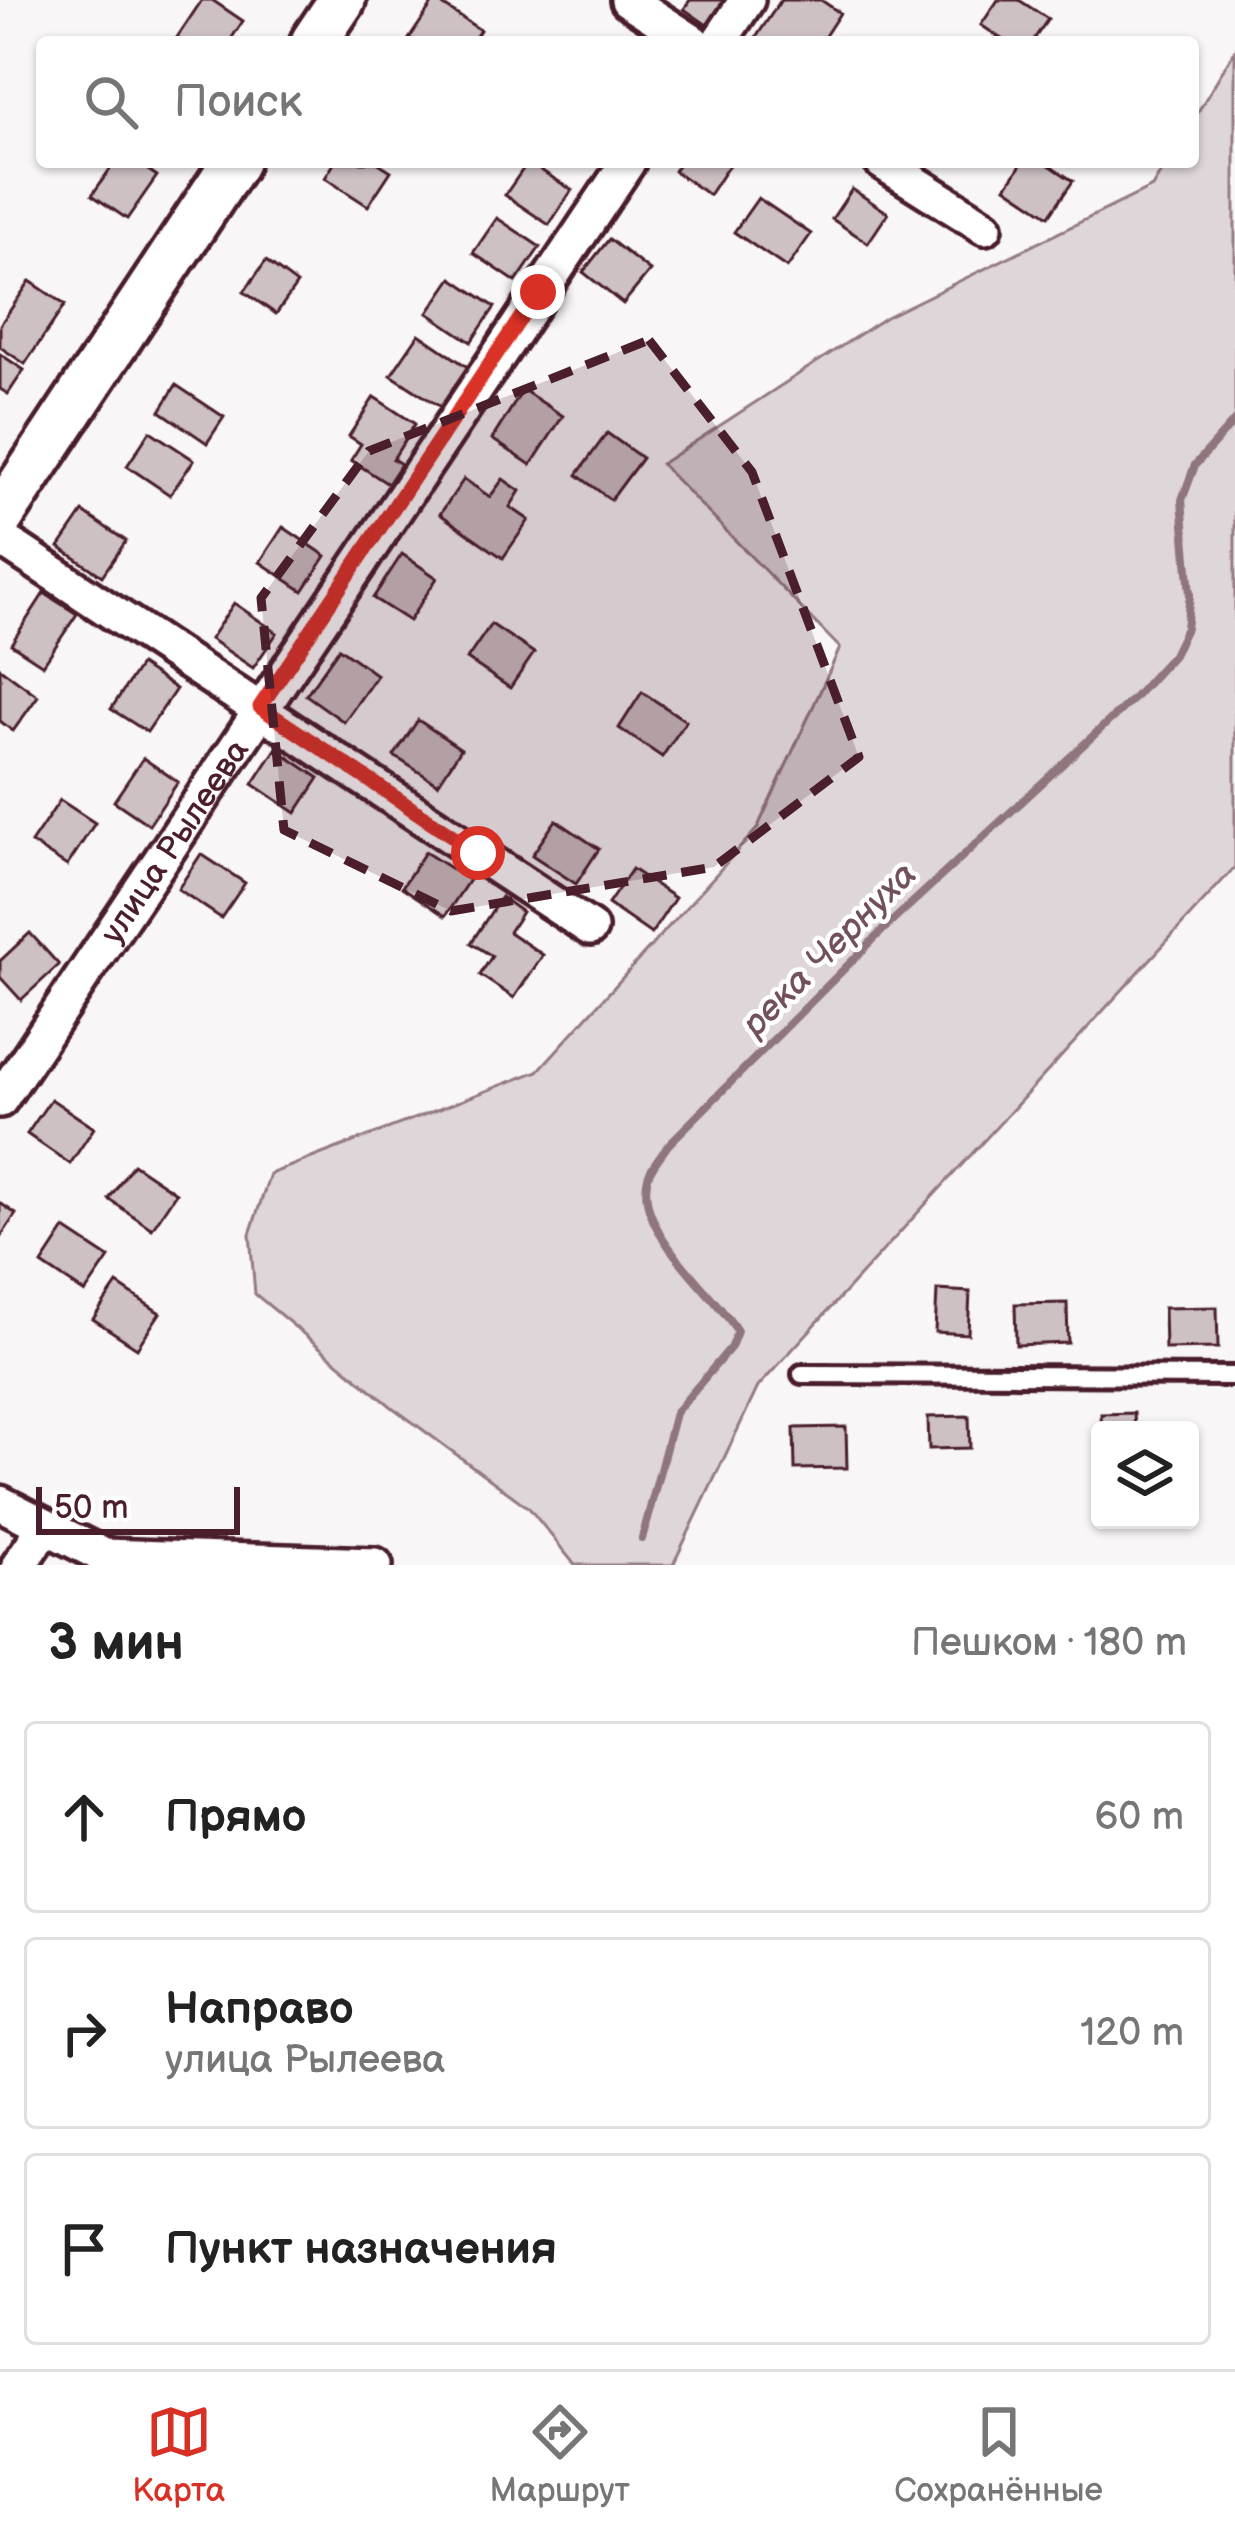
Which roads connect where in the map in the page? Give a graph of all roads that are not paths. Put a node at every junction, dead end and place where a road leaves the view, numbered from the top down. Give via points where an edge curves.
1 (342, 0) edge
2 (628, 0) edge
3 (748, 0) edge
4 (318, 36) edge
5 (684, 36) edge
6 (723, 36) edge
7 (231, 168) edge
8 (624, 168) edge
9 (892, 168) edge
10 (985, 227) dead end
11 (0, 518) edge
12 (0, 538) edge
13 (260, 707) junction
14 (590, 928) dead end
15 (0, 1100) edge
16 (802, 1374) dead end
17 (1235, 1376) edge
18 (0, 1503) edge
19 (44, 1528) junction
20 (19, 1565) edge
21 (375, 1565) edge

1 - 4 street
2 - 5 street
3 - 6 street
7 - 11 street
8 - 13 street, улица Рылеева
9 - 10 street
12 - 13 street
13 - 14 street
13 - 15 street, улица Рылеева
16 - 17 lane
18 - 19 street
19 - 20 street
19 - 21 street via 104,1556

